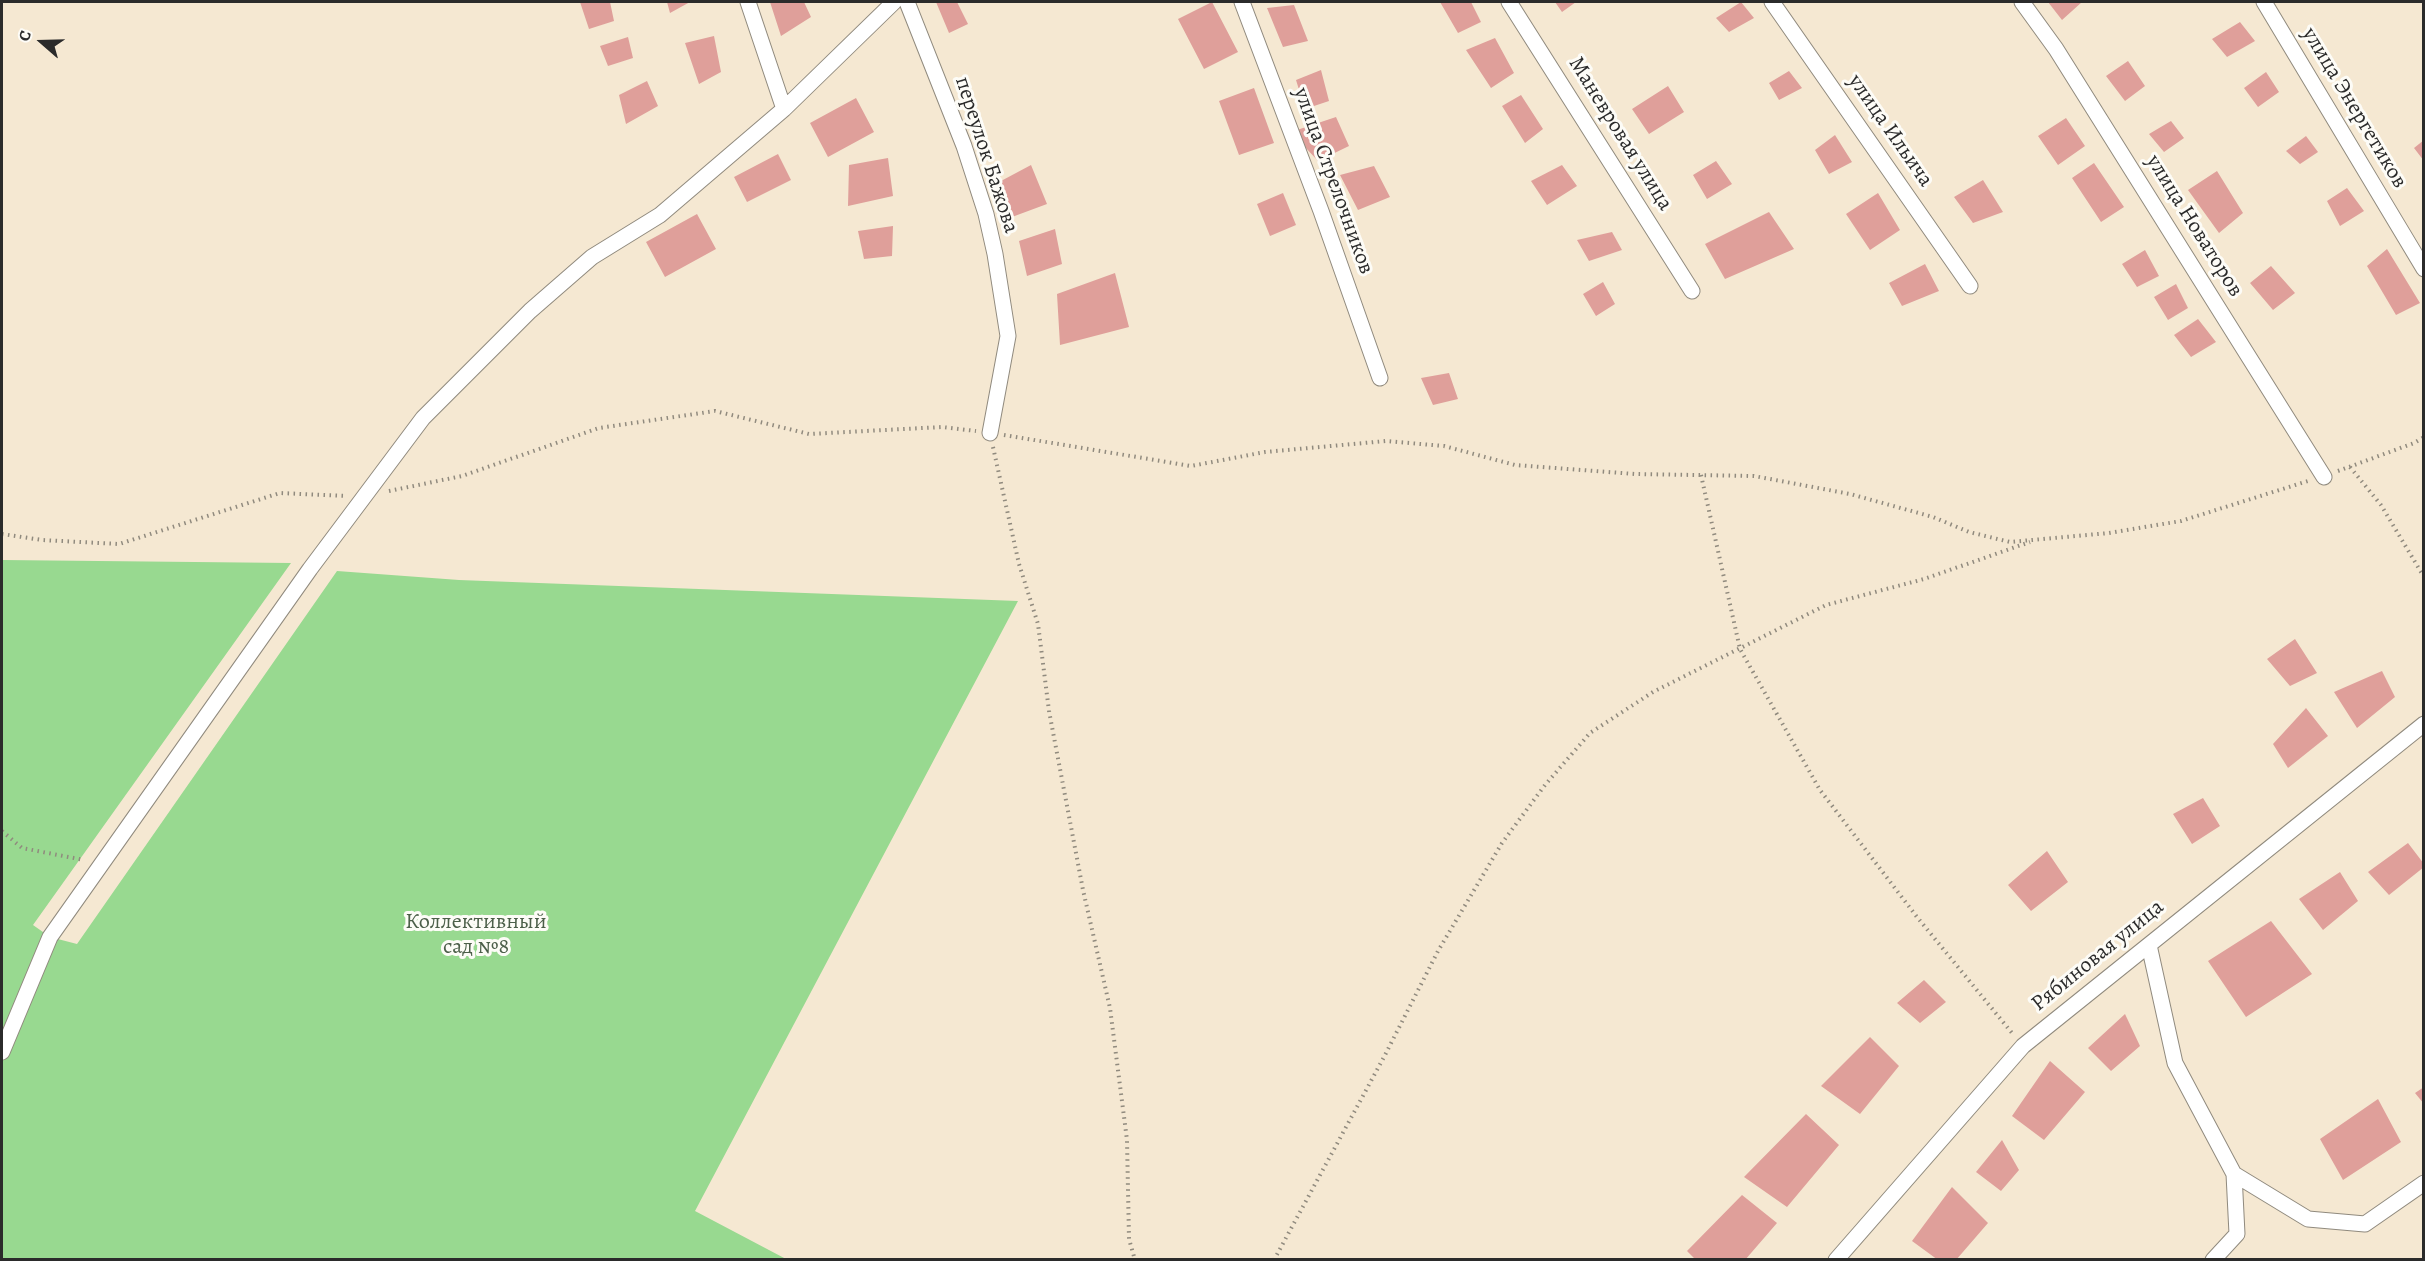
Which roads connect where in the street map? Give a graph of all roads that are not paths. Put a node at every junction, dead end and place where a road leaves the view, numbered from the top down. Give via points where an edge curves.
1 (748, 2) edge
2 (894, 2) edge
3 (908, 2) edge
4 (1242, 2) edge
5 (1509, 2) edge
6 (1772, 2) edge
7 (2022, 2) edge
8 (2264, 2) edge
9 (784, 109) junction
10 (2424, 269) edge
11 (1970, 286) dead end
12 (1692, 291) dead end
13 (1380, 378) dead end
14 (990, 433) road end
15 (2324, 477) road end
16 (2424, 724) edge
17 (2149, 945) junction
18 (2, 1052) edge
19 (2234, 1174) junction
20 (2424, 1183) edge
21 (1836, 1260) edge
22 (2213, 1260) edge

1 - 9 street
2 - 9 street
3 - 14 street, переулок Бажова via 964,146 994,254 1008,336
4 - 13 street, улица Стрелочников
5 - 12 street, Маневровая улица
6 - 11 street, улица Ильича
7 - 15 street, улица Новаторов via 2063,59
8 - 10 street, улица Энергетиков
9 - 18 street via 660,215 592,257 530,311 423,418 363,496 50,937
16 - 17 street, Рябиновая улица
17 - 19 street via 2175,1063
17 - 21 street, Рябиновая улица via 2023,1046
19 - 20 street via 2308,1219 2366,1224
19 - 22 street via 2237,1234

